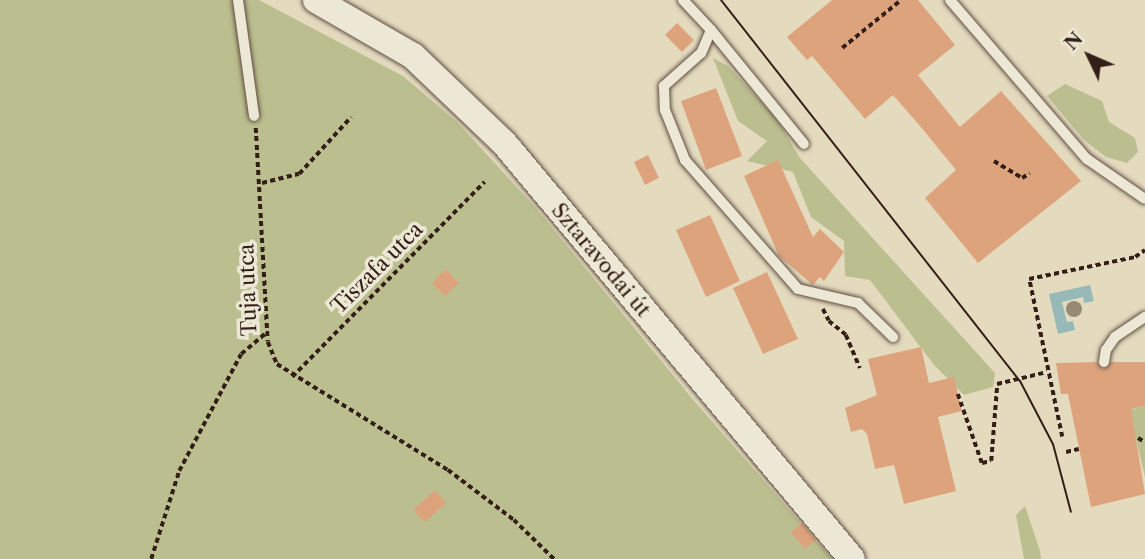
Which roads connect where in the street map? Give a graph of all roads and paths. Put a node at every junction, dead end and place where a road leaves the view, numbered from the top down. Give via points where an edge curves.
1 (237, 0) edge
2 (316, 0) edge
3 (683, 0) edge
4 (901, 0) edge
5 (950, 0) edge
6 (711, 30) junction
7 (842, 48) dead end
8 (254, 116) joint
9 (351, 117) dead end
10 (804, 144) dead end
11 (994, 161) dead end
12 (1030, 173) dead end
13 (484, 182) dead end
14 (262, 183) junction
15 (1145, 199) edge
16 (1145, 250) edge
17 (818, 297) junction
18 (1145, 317) edge
19 (268, 332) junction
20 (893, 337) dead end
21 (1104, 362) dead end
22 (860, 368) dead end
23 (1047, 372) junction
24 (292, 377) junction
25 (958, 394) dead end
26 (1062, 437) dead end
27 (1138, 438) dead end
28 (1145, 442) edge
29 (1079, 449) dead end
30 (1066, 452) dead end
31 (151, 559) edge
32 (554, 559) edge
33 (852, 559) edge

1 - 8 lane
2 - 33 street, Sztaravodai út via 413,56 495,134
3 - 6 lane
4 - 7 path
5 - 15 lane via 1087,159
6 - 10 lane
6 - 17 lane via 701,53 664,86 664,110 685,160 734,220 798,289
8 - 14 path, Tuja utca
9 - 14 path via 299,174
11 - 12 path via 1022,178
13 - 24 path, Tiszafa utca
14 - 19 path, Tuja utca
16 - 23 path via 1135,257 1030,279
17 - 20 lane via 858,303
17 - 22 path via 829,321 846,335
18 - 21 lane via 1115,337 1105,350
19 - 24 path, Tuja utca via 274,360
19 - 31 path via 241,354 178,471
23 - 25 path via 997,384 991,461 982,463
23 - 26 path
24 - 32 path, Tuja utca via 448,470 514,520
27 - 28 path
29 - 30 path

